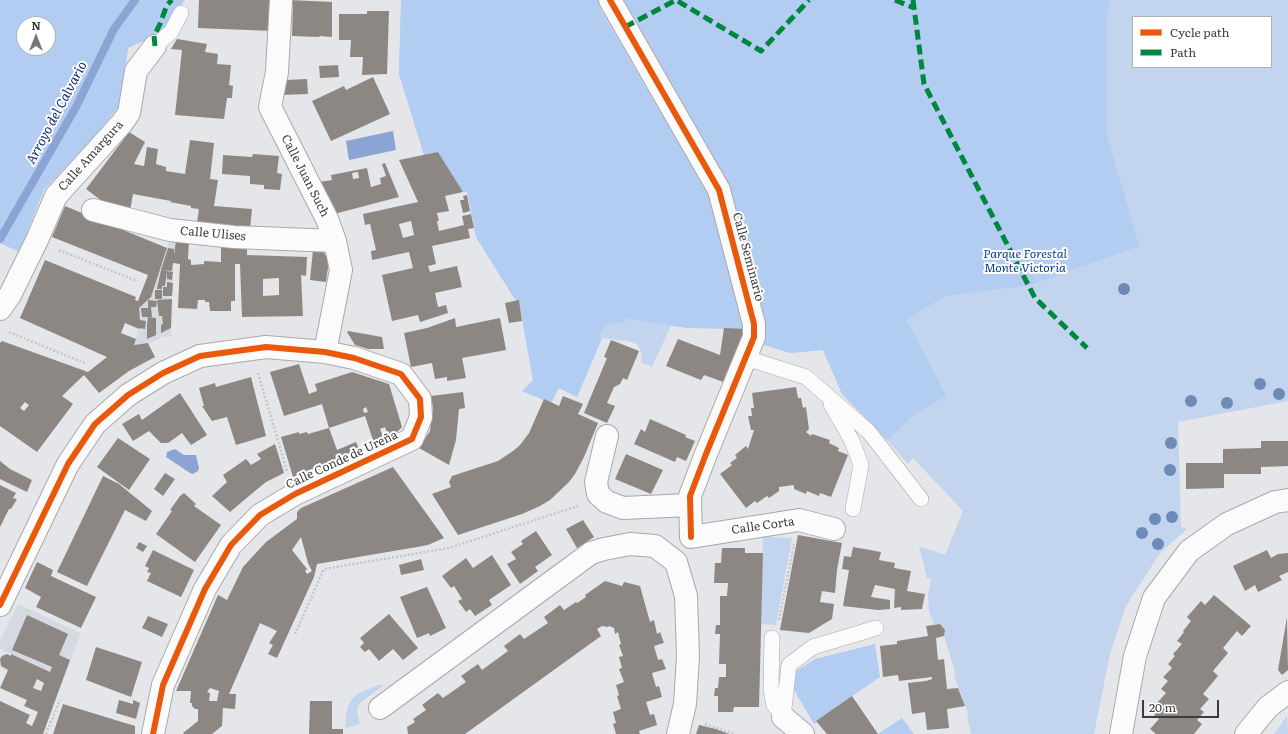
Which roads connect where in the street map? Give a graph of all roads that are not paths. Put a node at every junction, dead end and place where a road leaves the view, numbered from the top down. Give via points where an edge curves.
1 (281, 0) edge
2 (610, 0) edge
3 (181, 13) dead end
4 (154, 46) joint
5 (93, 210) dead end
6 (335, 241) junction
7 (3, 298) edge
8 (325, 352) junction
9 (746, 358) junction
10 (824, 393) junction
11 (607, 436) dead end
12 (921, 499) dead end
13 (1288, 500) edge
14 (689, 505) junction
15 (853, 509) dead end
16 (834, 529) dead end
17 (691, 537) junction
18 (676, 562) junction
19 (0, 605) edge
20 (876, 628) dead end
21 (772, 638) dead end
22 (1288, 692) edge
23 (380, 708) dead end
24 (783, 717) junction
25 (153, 734) edge
26 (678, 734) edge
27 (803, 734) edge
28 (1121, 734) edge
29 (1246, 734) edge

1 - 6 street, Calle Juan Such via 277,72 270,107
2 - 9 street, Calle Seminario via 718,190 754,324 754,337
3 - 4 lane via 171,32
4 - 7 street, Calle Amargura via 136,71 129,113 56,196 36,240
5 - 6 street, Calle Ulises via 170,230 234,237
6 - 8 street, Calle Juan Such via 341,270
8 - 19 street, Calle Conde de Ureña via 266,347 200,356 163,373 128,395 95,424 68,464
8 - 25 street, Calle Conde de Ureña via 354,358 401,374 420,399 421,417 412,439 295,494 260,515 231,545 205,589 163,685
9 - 10 lane via 806,377
9 - 14 street, Calle Seminario via 706,454
10 - 12 lane via 869,432
10 - 15 lane via 852,441 861,465
11 - 14 street via 596,482 598,494 602,498 623,508
13 - 28 street via 1275,502 1227,524 1189,551 1154,598 1135,656
14 - 17 street, Calle Seminario
16 - 17 street, Calle Corta via 799,520
17 - 18 street
18 - 23 street via 654,546 630,544 591,552
18 - 26 street via 686,596 688,656 685,704
20 - 24 lane via 813,647 789,665
21 - 24 lane via 771,689 774,705
22 - 29 street via 1268,707
24 - 27 street

